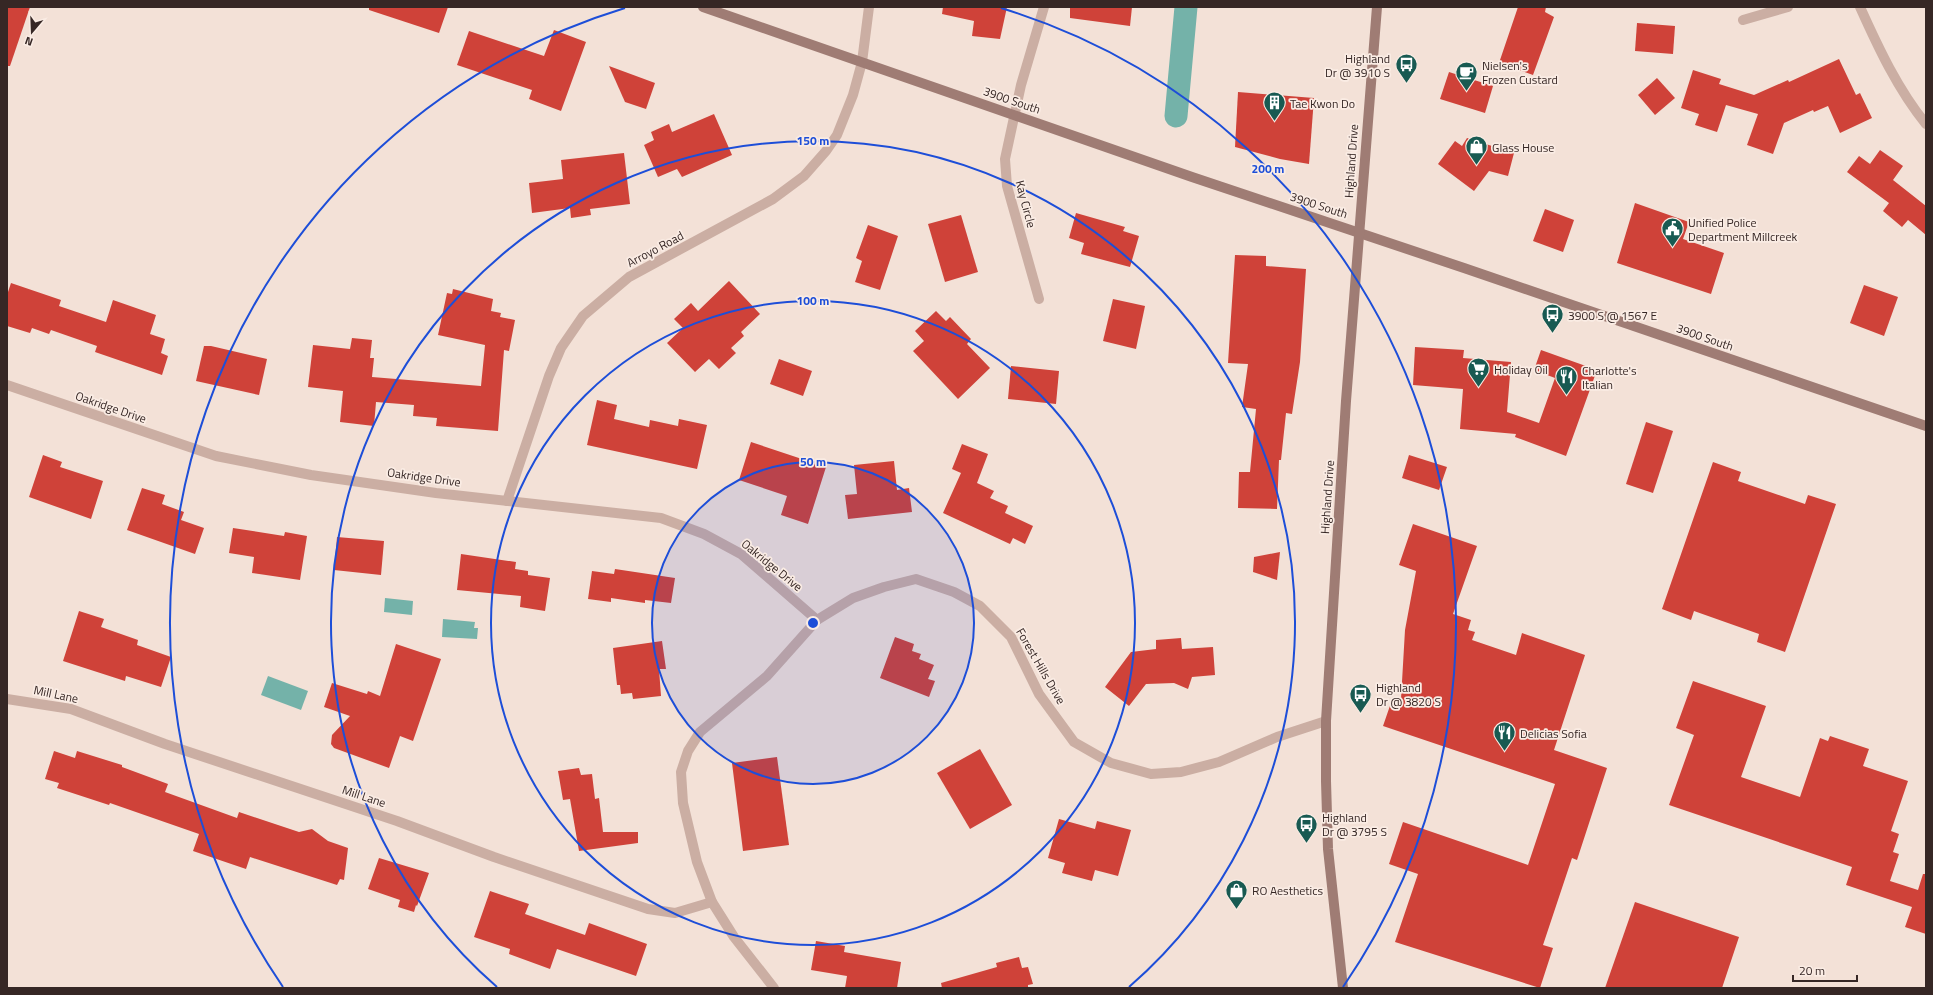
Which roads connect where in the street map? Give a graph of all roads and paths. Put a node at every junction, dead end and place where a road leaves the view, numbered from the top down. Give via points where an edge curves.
1 (704, 7) edge
2 (869, 7) edge
3 (1044, 7) edge
4 (1377, 7) edge
5 (1788, 7) edge
6 (1860, 7) edge
7 (1744, 20) dead end
8 (862, 62) junction
9 (1015, 115) junction
10 (1926, 124) edge
11 (1360, 232) junction
12 (1039, 299) dead end
13 (7, 385) edge
14 (1926, 426) edge
15 (507, 501) junction
16 (817, 620) junction
17 (7, 699) edge
18 (1326, 722) junction
19 (712, 902) junction
20 (774, 988) edge
21 (1342, 988) edge

1 - 8 main road, 3900 South
2 - 8 street, Arroyo Road
3 - 9 street, Kay Circle
4 - 11 main road, Highland Drive via 1361,188
5 - 7 street
6 - 10 street via 1896,78
8 - 9 main road, 3900 South
8 - 15 street, Arroyo Road via 849,108 837,135 816,165 804,176 773,199 629,277 583,316 560,348
9 - 11 main road, 3900 South
9 - 12 street, Kay Circle via 1005,160 1005,173
11 - 14 main road, 3900 South
11 - 18 main road, Highland Drive via 1346,401
13 - 15 street, Oakridge Drive via 216,456 311,475
15 - 16 street, Oakridge Drive via 661,518 704,534 741,554
16 - 18 street, Forest Hills Drive via 853,598 916,579 954,592 980,606 1011,637 1039,694 1074,742 1111,763 1151,774 1181,772 1219,762 1277,737
16 - 19 street, Forest Hills Drive via 767,676 700,732 688,751 681,772 683,803 697,862
17 - 19 street, Mill Lane via 71,709 165,744 397,821 648,909 675,913
18 - 21 main road, Highland Drive via 1328,849
19 - 20 street, Forest Hills Drive via 734,937

